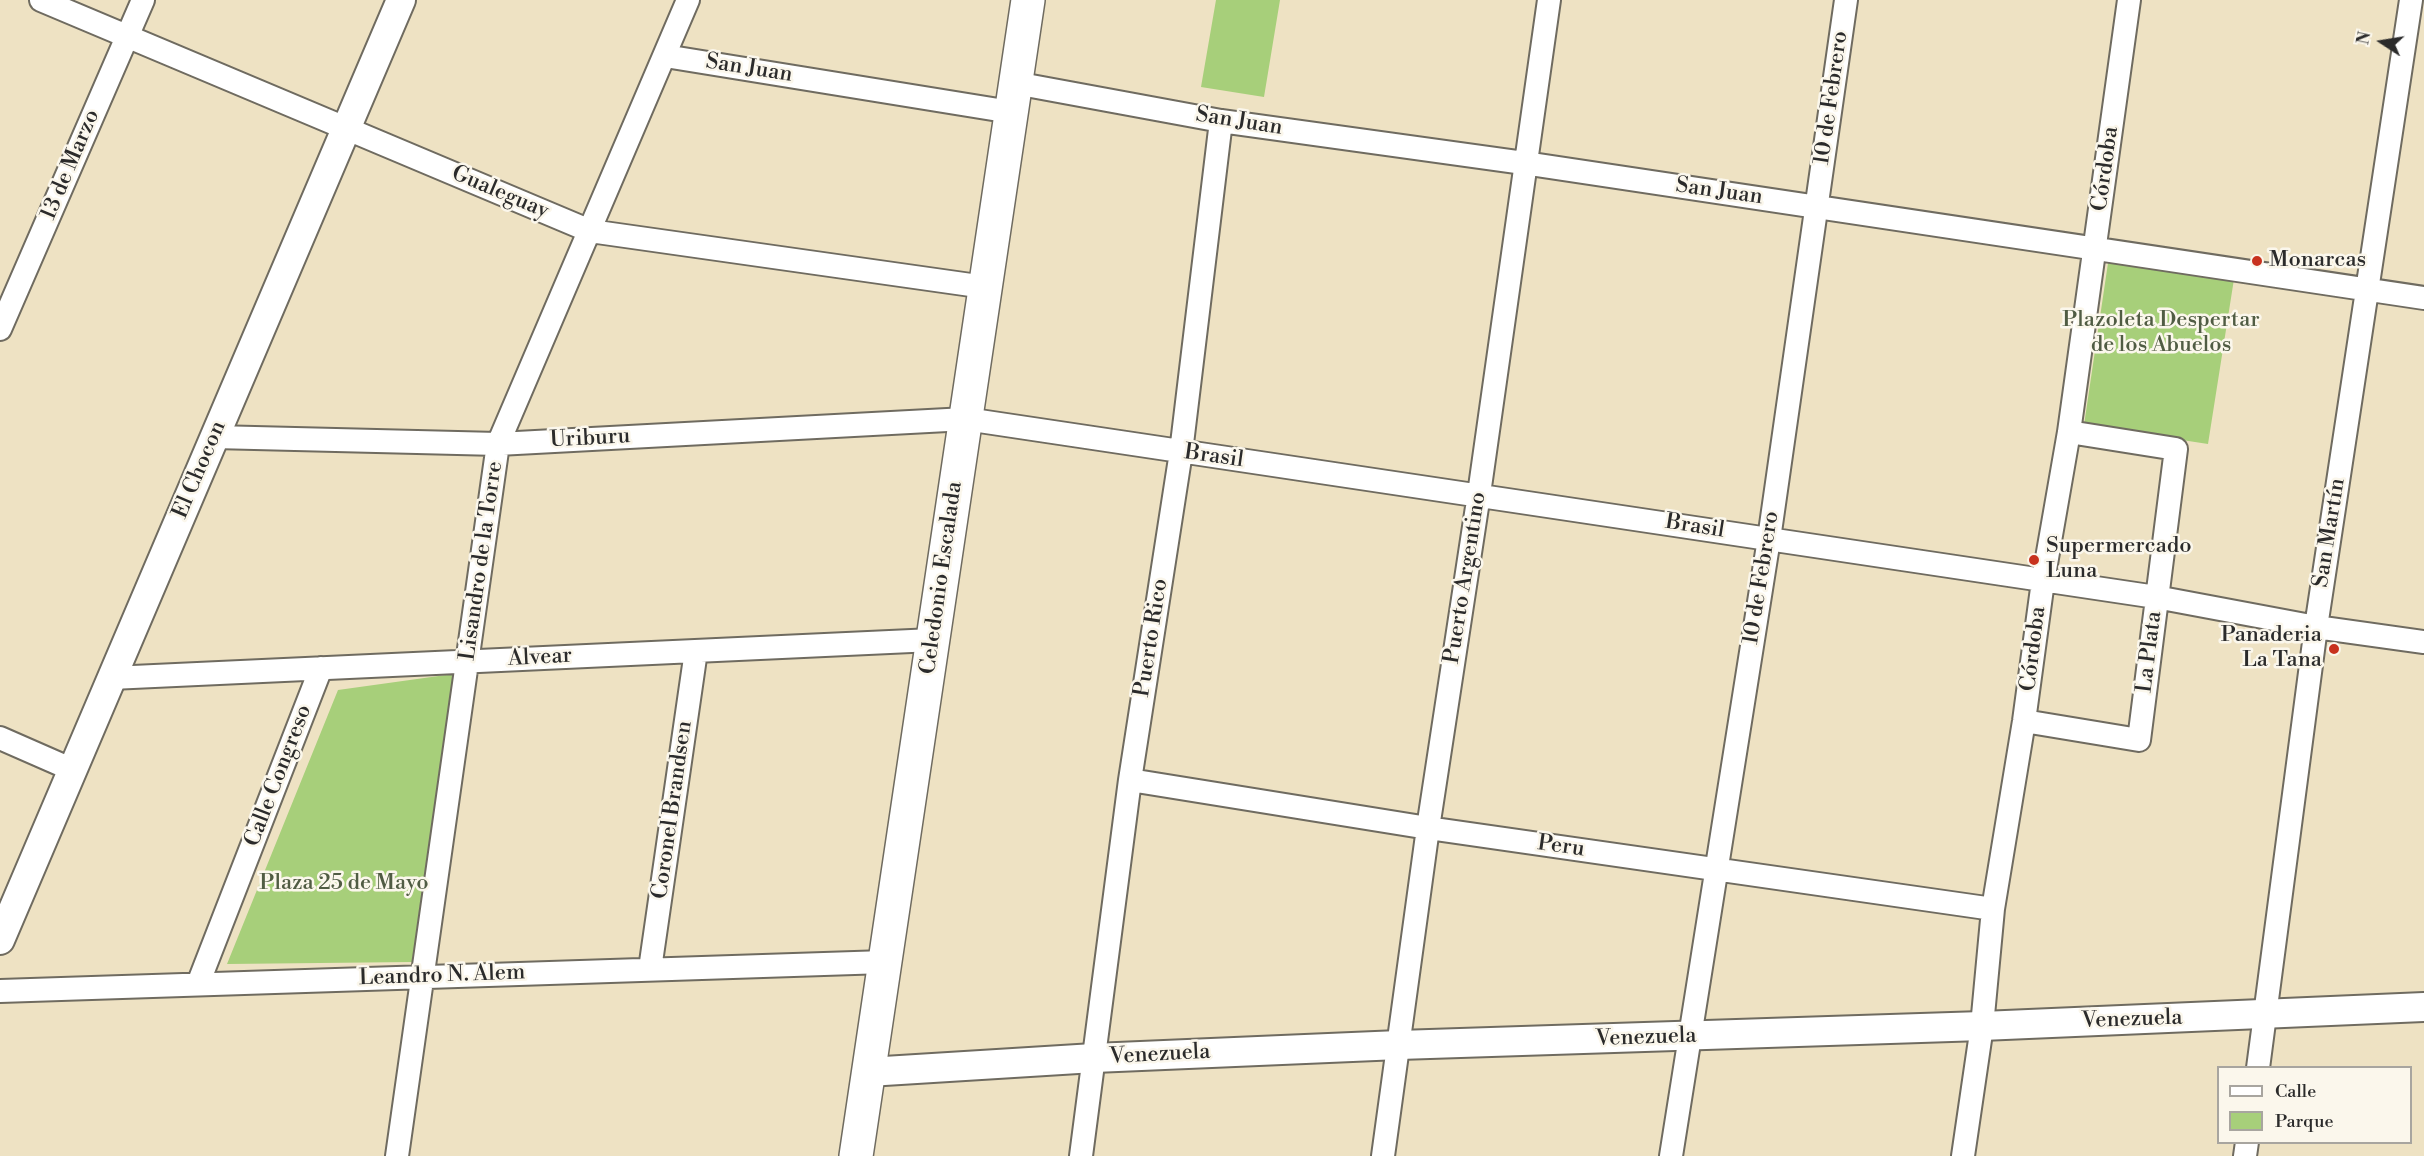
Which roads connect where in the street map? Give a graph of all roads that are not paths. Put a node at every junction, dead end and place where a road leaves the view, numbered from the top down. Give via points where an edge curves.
1 (41, 0) edge
2 (143, 0) edge
3 (401, 0) edge
4 (688, 0) edge
5 (1028, 0) edge
6 (1549, 0) edge
7 (1846, 0) edge
8 (2129, 0) edge
9 (2411, 0) edge
10 (127, 36) junction
11 (664, 56) junction
12 (1013, 98) junction
13 (1221, 121) junction
14 (347, 129) junction
15 (1524, 163) junction
16 (1816, 207) junction
17 (590, 231) junction
18 (2095, 250) junction
19 (985, 287) junction
20 (2367, 290) junction
21 (2424, 298) edge
22 (0, 329) edge
23 (966, 419) junction
24 (2069, 432) junction
25 (214, 437) junction
26 (498, 444) junction
27 (1181, 452) junction
28 (1479, 494) junction
29 (1769, 539) junction
30 (2043, 581) junction
31 (2156, 597) junction
32 (2316, 627) junction
33 (933, 640) junction
34 (2424, 642) edge
35 (696, 651) junction
36 (468, 662) junction
37 (321, 668) junction
38 (111, 678) junction
39 (2024, 721) junction
40 (0, 738) edge
41 (73, 770) junction
42 (1130, 780) junction
43 (1428, 828) junction
44 (1715, 868) junction
45 (1993, 909) junction
46 (0, 940) edge
47 (885, 962) junction
48 (650, 969) junction
49 (423, 977) junction
50 (198, 984) junction
51 (0, 991) edge
52 (2424, 1007) edge
53 (2266, 1014) junction
54 (1982, 1026) junction
55 (1688, 1037) junction
56 (1399, 1045) junction
57 (1094, 1058) junction
58 (2258, 1066) edge
59 (868, 1072) junction
60 (397, 1156) edge
61 (856, 1156) edge
62 (1081, 1156) edge
63 (1383, 1156) edge
64 (1671, 1156) edge
65 (1963, 1156) edge

1 - 10 street, Gualeguay
2 - 10 street, 13 de Marzo
3 - 14 street, El Chocon
4 - 11 street, Lisandro de la Torre
5 - 12 main road, Celedonio Escalada
6 - 15 street, Puerto Argentino
7 - 16 street, 10 de Febrero
8 - 18 street, Córdoba
9 - 20 street, San Martín
10 - 14 street, Gualeguay
10 - 22 street, 13 de Marzo
11 - 12 street, San Juan
11 - 17 street, Lisandro de la Torre
12 - 13 street, San Juan
12 - 19 main road, Celedonio Escalada
13 - 15 street, San Juan
13 - 27 street, Puerto Rico
14 - 17 street, Gualeguay
14 - 25 street, El Chocon
15 - 16 street, San Juan
15 - 28 street, Puerto Argentino
16 - 18 street, San Juan
16 - 29 street, 10 de Febrero
17 - 19 street, Gualeguay
17 - 26 street, Lisandro de la Torre
18 - 20 street, San Juan
18 - 24 street, Córdoba
19 - 23 main road, Celedonio Escalada
20 - 21 street, San Juan
20 - 32 street, San Martín
23 - 26 street, Uriburu
23 - 27 street, Brasil
23 - 33 main road, Celedonio Escalada
24 - 30 street, Córdoba
24 - 31 street, La Plata via 2176,449
25 - 26 street, Uriburu
25 - 38 street, El Chocon
26 - 36 street, Lisandro de la Torre
27 - 28 street, Brasil
27 - 42 street, Puerto Rico
28 - 29 street, Brasil
28 - 43 street, Puerto Argentino
29 - 30 street, Brasil
29 - 44 street, 10 de Febrero
30 - 31 street, Brasil
30 - 39 street, Córdoba
31 - 32 street, Brasil
31 - 39 street, La Plata via 2139,740
32 - 34 street, Brasil
32 - 53 street, San Martín
33 - 35 street, Alvear
33 - 47 main road, Celedonio Escalada
35 - 36 street, Alvear
35 - 48 street, Coronel Brandsen
36 - 37 street, Alvear
36 - 49 street, Lisandro de la Torre
37 - 38 street, Alvear
37 - 50 street, Calle Congreso
38 - 41 street, El Chocon
39 - 45 street, Córdoba
40 - 41 street
41 - 46 street, El Chocon
42 - 43 street, Peru
42 - 57 street, Puerto Rico
43 - 44 street, Peru
43 - 56 street, Puerto Argentino
44 - 45 street, Peru
44 - 55 street, 10 de Febrero
45 - 54 street, Córdoba
47 - 48 street, Leandro N. Alem
47 - 59 main road, Celedonio Escalada
48 - 49 street, Leandro N. Alem
49 - 50 street, Leandro N. Alem
49 - 60 street, Lisandro de la Torre
50 - 51 street, Leandro N. Alem
52 - 53 street, Venezuela
53 - 54 street, Venezuela
53 - 58 street, San Martín
54 - 55 street, Venezuela
54 - 65 street, Córdoba
55 - 56 street, Venezuela
55 - 64 street, 10 de Febrero
56 - 57 street, Venezuela
56 - 63 street, Puerto Argentino
57 - 59 street, Venezuela
57 - 62 street, Puerto Rico
59 - 61 main road, Celedonio Escalada

